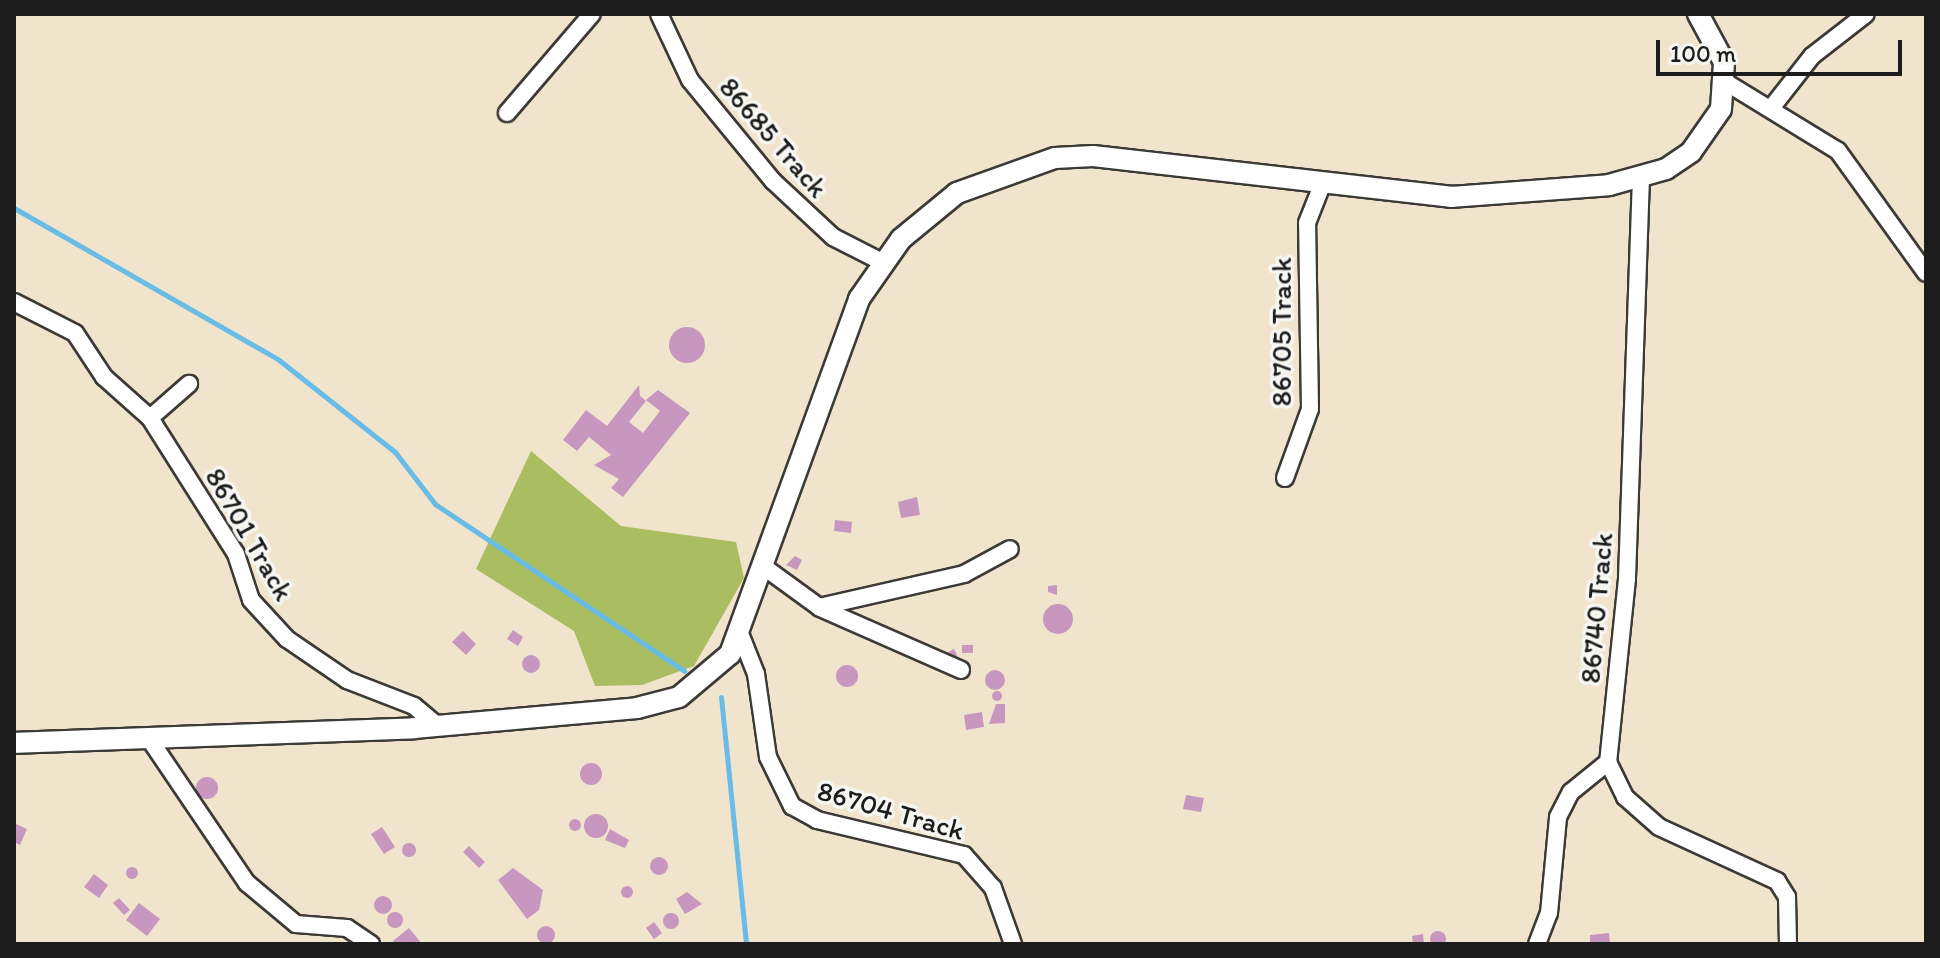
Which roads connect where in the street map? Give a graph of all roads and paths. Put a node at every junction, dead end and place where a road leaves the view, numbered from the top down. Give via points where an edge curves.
1 (592, 14) edge
2 (659, 14) edge
3 (1698, 14) edge
4 (1866, 14) edge
5 (1727, 83) junction
6 (1772, 107) junction
7 (507, 113) dead end
8 (1641, 177) junction
9 (1322, 185) junction
10 (884, 263) junction
11 (1926, 273) edge
12 (14, 302) edge
13 (189, 384) dead end
14 (150, 418) junction
15 (1285, 478) dead end
16 (1010, 549) dead end
17 (764, 567) junction
18 (819, 607) junction
19 (739, 631) junction
20 (961, 670) dead end
21 (438, 726) junction
22 (148, 737) junction
23 (14, 743) edge
24 (1608, 762) junction
25 (371, 944) edge
26 (1013, 944) edge
27 (1537, 944) edge
28 (1788, 944) edge

1 - 7 street
2 - 10 street, 86685 Track via 690,80 773,181 833,237
3 - 5 street via 1715,36
4 - 6 street via 1812,56
5 - 6 street
5 - 8 street via 1721,109 1691,152
6 - 11 street via 1820,135 1858,171
8 - 9 street via 1498,198
8 - 24 street, 86740 Track via 1627,579
9 - 10 street via 1093,156 1055,158 957,193 901,239
9 - 15 street, 86705 Track via 1307,223 1310,409
10 - 17 street via 859,299 833,363
12 - 14 street, 86701 Track via 75,333 104,377
13 - 14 street
14 - 21 street, 86701 Track via 236,554 259,610 323,666 414,706
16 - 18 street via 964,574
17 - 18 street
17 - 19 street
18 - 20 street
19 - 21 street via 730,654 679,697 637,708
19 - 26 street, 86704 Track via 756,674 768,757 792,806 817,820 964,855 993,888
21 - 22 street
22 - 23 street
22 - 25 street via 247,883 296,924 347,928
24 - 27 street via 1571,792 1558,817 1549,913
24 - 28 street via 1625,797 1659,827 1777,881 1787,897

